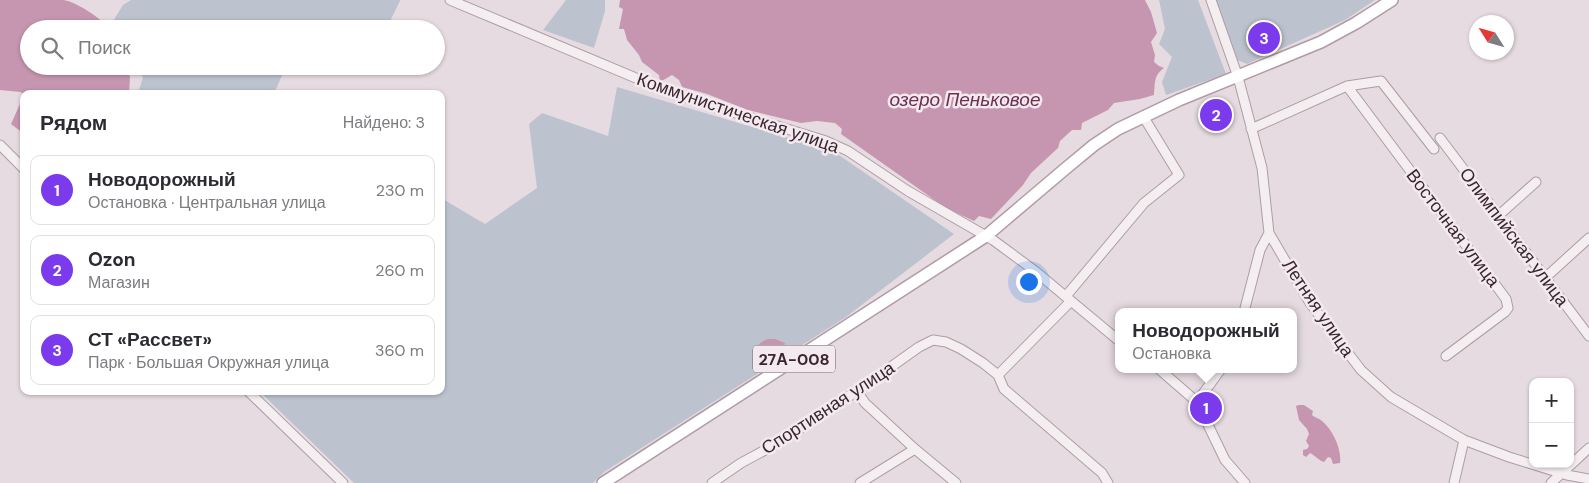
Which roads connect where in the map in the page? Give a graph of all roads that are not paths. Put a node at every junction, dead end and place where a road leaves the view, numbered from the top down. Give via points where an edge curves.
1 (450, 0) edge
2 (1211, 0) edge
3 (1392, 0) edge
4 (1238, 77) junction
5 (1347, 86) junction
6 (1143, 116) junction
7 (1252, 129) junction
8 (1440, 138) dead end
9 (0, 145) edge
10 (1434, 149) dead end
11 (20, 165) edge
12 (1536, 182) dead end
13 (1498, 216) junction
14 (1269, 233) junction
15 (986, 236) junction
16 (1589, 238) edge
17 (1545, 278) junction
18 (1068, 299) junction
19 (1245, 308) edge
20 (1589, 336) edge
21 (1115, 338) edge
22 (1446, 356) dead end
23 (1163, 373) edge
24 (1218, 373) edge
25 (998, 375) junction
26 (857, 391) junction
27 (252, 395) edge
28 (1197, 402) junction
29 (1464, 440) junction
30 (1589, 448) edge
31 (915, 449) junction
32 (1562, 473) junction
33 (1589, 479) edge
34 (343, 483) edge
35 (603, 483) edge
36 (712, 483) edge
37 (860, 483) edge
38 (956, 483) edge
39 (1108, 483) edge
40 (1245, 483) edge
41 (1454, 483) edge
42 (1551, 483) edge

1 - 15 street, Коммунистическая улица via 674,94 826,141 848,151 908,191
2 - 4 street, Летняя улица
3 - 4 main road, 27А-008 via 1321,42
4 - 6 main road, 27А-008
4 - 7 street, Летняя улица
5 - 7 street
5 - 10 street via 1380,81
5 - 22 street, Восточная улица via 1506,300 1508,308 1505,312
6 - 15 main road, 27А-008 via 1094,145
6 - 18 street via 1179,175 1144,203
7 - 14 street, Летняя улица via 1262,168
8 - 13 street, Олимпийская улица
9 - 11 street
12 - 13 street
13 - 17 street, Олимпийская улица
14 - 19 street via 1260,250
14 - 29 street, Летняя улица via 1310,303 1361,370 1391,397
15 - 18 street, Коммунистическая улица
15 - 35 main road, 27А-008
16 - 17 street
17 - 20 street, Олимпийская улица
18 - 21 street, Коммунистическая улица
18 - 25 street
23 - 28 street
24 - 28 street
25 - 26 street, Спортивная улица via 961,349 933,340 918,347
25 - 39 street via 1004,389 1102,473
26 - 31 street via 865,403
26 - 36 street, Спортивная улица
27 - 34 street
28 - 40 street via 1225,460
29 - 32 street, Летняя улица
29 - 41 street
30 - 32 street
31 - 37 street
31 - 38 street
32 - 33 street, Летняя улица
32 - 42 street

